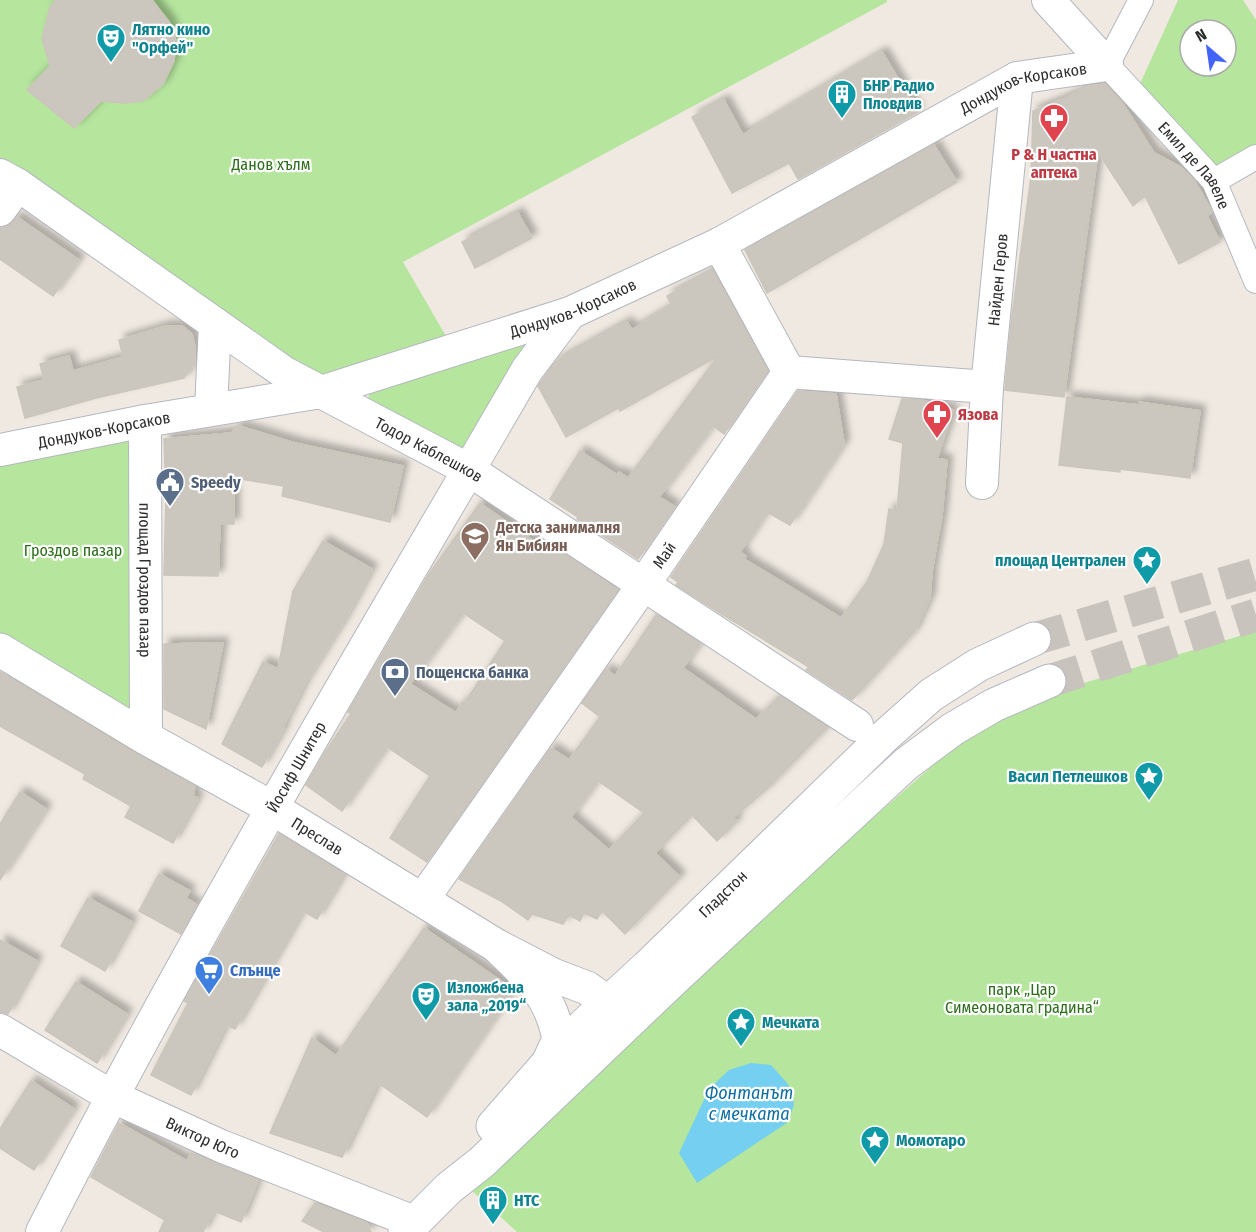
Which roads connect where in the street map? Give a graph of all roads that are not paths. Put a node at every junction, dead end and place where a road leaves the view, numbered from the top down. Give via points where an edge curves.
1 (1048, 0) edge
2 (1141, 0) edge
3 (1107, 65) junction
4 (1017, 78) junction
5 (1256, 157) edge
6 (9, 180) edge
7 (1214, 180) junction
8 (0, 210) edge
9 (719, 244) junction
10 (1256, 281) edge
11 (570, 313) junction
12 (214, 324) junction
13 (789, 372) junction
14 (987, 387) junction
15 (321, 392) junction
16 (211, 409) junction
17 (145, 421) junction
18 (0, 450) edge
19 (469, 470) junction
20 (982, 483) dead end
21 (644, 584) junction
22 (1034, 639) tunnel mouth
23 (0, 650) edge
24 (1049, 681) tunnel mouth
25 (857, 725) dead end
26 (146, 738) junction
27 (272, 808) junction
28 (423, 899) junction
29 (497, 946) junction
30 (607, 1002) junction
31 (0, 1030) edge
32 (616, 1034) junction
33 (548, 1062) junction
34 (111, 1096) junction
35 (448, 1188) junction
36 (410, 1227) edge
37 (42, 1232) edge

1 - 3 street
2 - 3 street
3 - 4 street, Дондуков-Корсаков
3 - 7 street, Емил де Лавеле
4 - 9 street, Дондуков-Корсаков
4 - 14 street, Найден Геров
5 - 7 street
6 - 8 street
6 - 12 street, Тодор Каблешков
7 - 10 street, Емил де Лавеле
9 - 11 street, Дондуков-Корсаков
9 - 13 street
11 - 15 street, Дондуков-Корсаков
11 - 19 street, Йосиф Шнитер via 527,370
12 - 15 street, Тодор Каблешков via 285,373
12 - 16 street
13 - 14 street
13 - 21 street, Май
14 - 20 street, Найден Геров
15 - 16 street, Дондуков-Корсаков
15 - 19 street, Тодор Каблешков
16 - 17 street, Дондуков-Корсаков
17 - 18 street, Дондуков-Корсаков
17 - 26 street, площад Гроздов пазар
19 - 21 street, Тодор Каблешков
19 - 27 street, Йосиф Шнитер
21 - 25 street, Тодор Каблешков
21 - 28 street, Май
22 - 30 main road, Гладстон via 978,665 931,695
23 - 26 main road, Преслав
24 - 32 main road, Гладстон via 994,705 906,764
26 - 27 main road, Преслав
27 - 28 main road, Преслав
27 - 34 street, Йосиф Шнитер
28 - 29 main road, Преслав
29 - 30 main road, Преслав via 553,975 587,987
29 - 33 main road via 539,988 550,1008 559,1039
30 - 32 main road
30 - 33 main road, Гладстон
31 - 34 street, Виктор Юго
32 - 35 main road, Гладстон via 482,1162
33 - 35 main road, Гладстон via 478,1143
34 - 36 street, Виктор Юго
34 - 37 street, Йосиф Шнитер
35 - 36 main road, Гладстон

